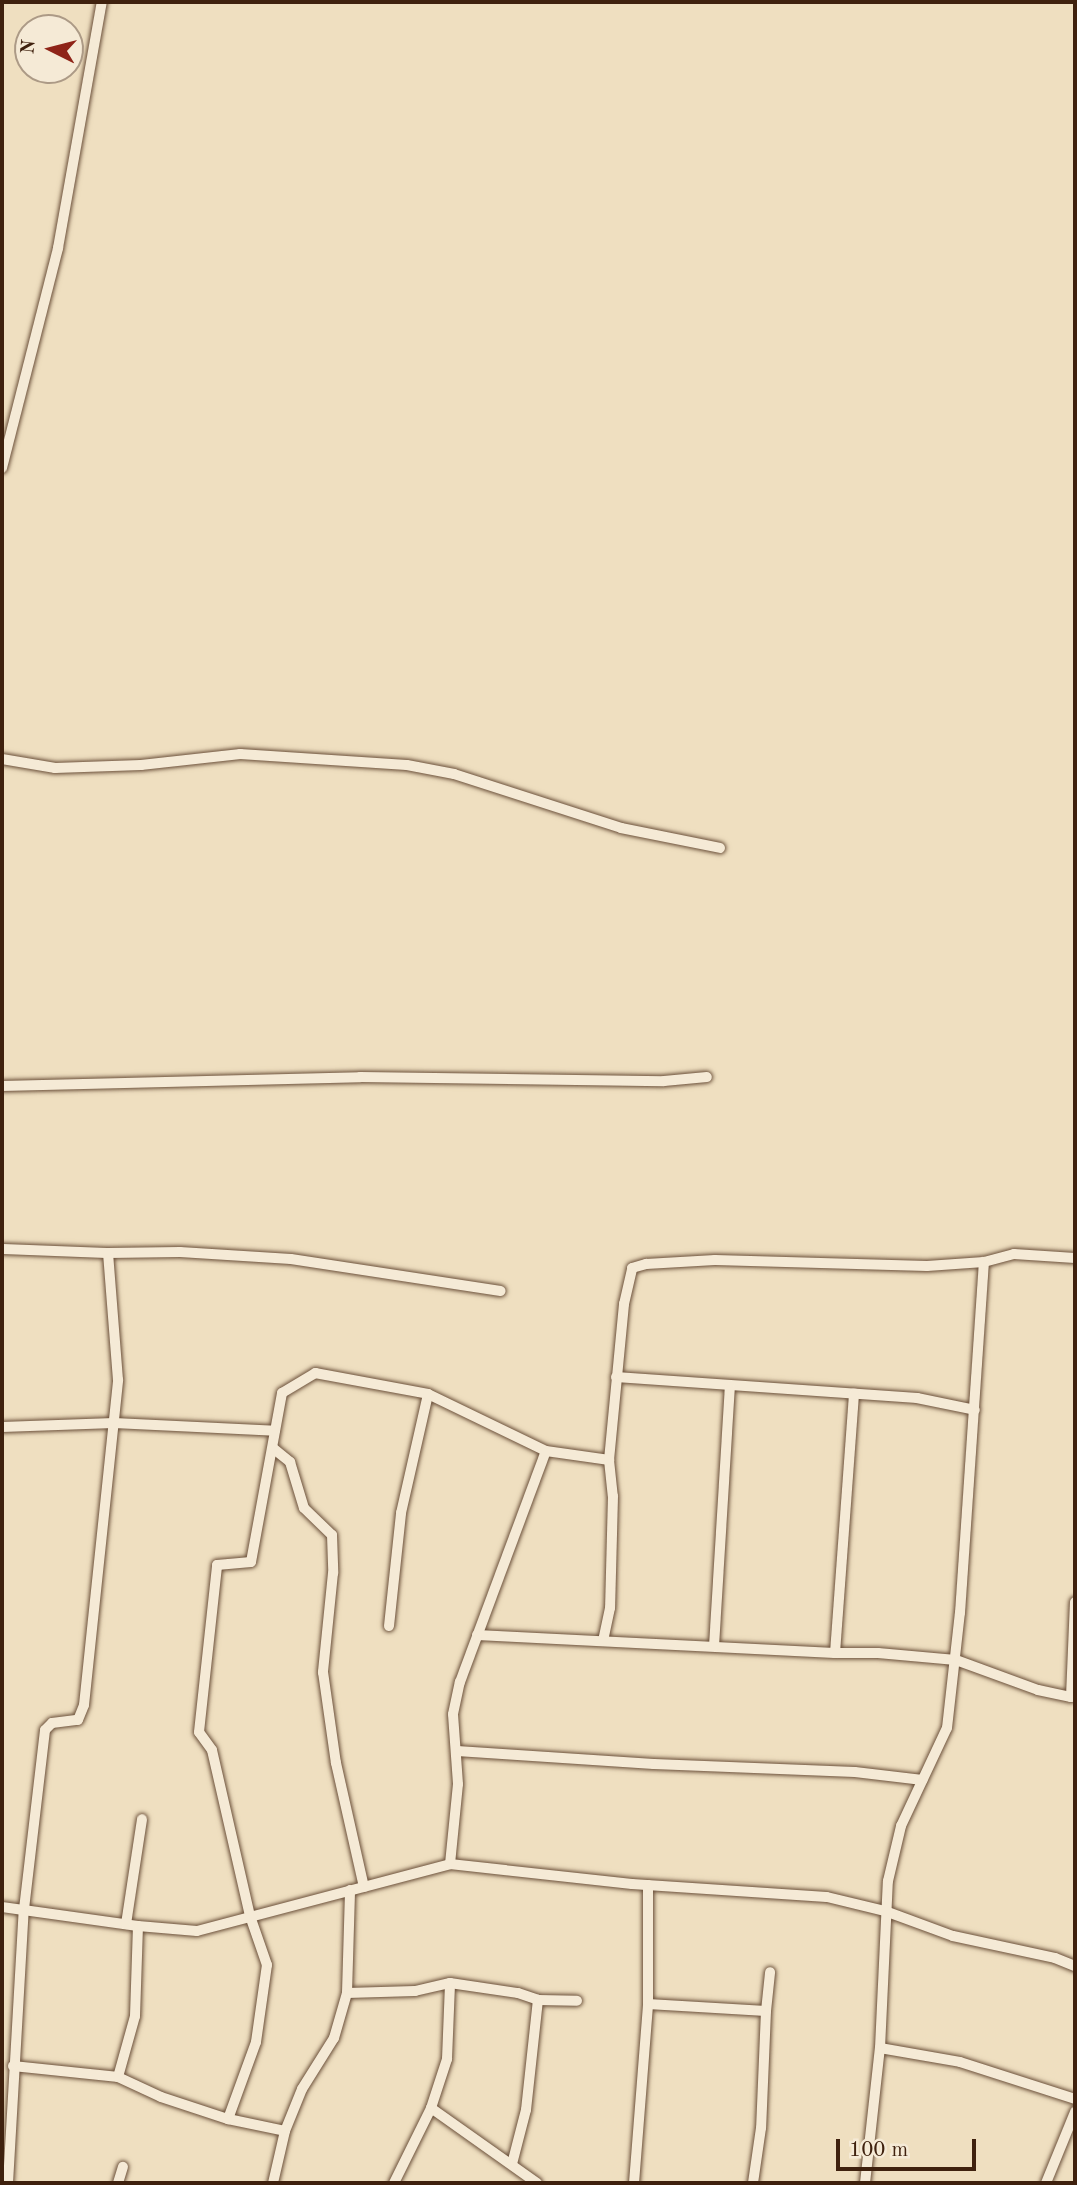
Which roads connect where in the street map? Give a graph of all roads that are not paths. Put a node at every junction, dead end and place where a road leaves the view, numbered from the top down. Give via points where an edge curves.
1 (102, 2) edge
2 (2, 468) edge
3 (2, 759) edge
4 (720, 848) dead end
5 (707, 1077) dead end
6 (2, 1086) edge
7 (2, 1249) edge
8 (108, 1253) junction
9 (1075, 1258) edge
10 (984, 1262) junction
11 (501, 1291) dead end
12 (616, 1377) junction
13 (730, 1387) junction
14 (428, 1394) junction
15 (854, 1394) junction
16 (975, 1410) junction
17 (114, 1423) junction
18 (2, 1426) edge
19 (275, 1431) junction
20 (274, 1449) junction
21 (546, 1451) junction
22 (608, 1461) junction
23 (1075, 1602) edge
24 (1074, 1623) edge
25 (389, 1626) dead end
26 (477, 1635) junction
27 (603, 1640) junction
28 (714, 1646) junction
29 (835, 1653) junction
30 (956, 1660) junction
31 (457, 1751) junction
32 (923, 1780) junction
33 (142, 1819) dead end
34 (450, 1864) junction
35 (648, 1885) junction
36 (364, 1887) junction
37 (350, 1891) junction
38 (2, 1907) edge
39 (24, 1909) junction
40 (885, 1910) junction
41 (250, 1916) junction
42 (132, 1925) junction
43 (1075, 1966) edge
44 (771, 1972) dead end
45 (450, 1983) junction
46 (347, 1993) junction
47 (538, 2000) junction
48 (578, 2001) dead end
49 (648, 2004) junction
50 (766, 2011) junction
51 (880, 2048) junction
52 (13, 2066) junction
53 (118, 2077) junction
54 (1075, 2099) edge
55 (431, 2108) junction
56 (1075, 2112) edge
57 (228, 2119) junction
58 (285, 2131) junction
59 (512, 2164) junction
60 (124, 2167) dead end
61 (8, 2183) edge
62 (118, 2183) edge
63 (272, 2183) edge
64 (394, 2183) edge
65 (537, 2183) edge
66 (634, 2183) edge
67 (753, 2183) edge
68 (865, 2183) edge
69 (1046, 2183) edge

1 - 2 street via 58,248
3 - 4 street via 55,768 240,754 407,765 454,775 621,828
5 - 6 street via 664,1081 360,1077
7 - 8 street
8 - 11 street via 291,1259
8 - 17 street via 118,1380
9 - 10 street via 1014,1254
10 - 12 street via 928,1266 715,1261 632,1268
10 - 16 street
12 - 13 street
12 - 22 street
13 - 15 street
13 - 28 street
14 - 19 street via 315,1373 282,1393
14 - 21 street
14 - 25 street via 401,1513
15 - 16 street via 917,1398
15 - 29 street
16 - 30 street
17 - 18 street
17 - 19 street
17 - 39 street via 84,1705 78,1720 44,1730
19 - 20 street
20 - 36 street via 290,1462 304,1508 332,1535 323,1672 336,1763
20 - 41 street via 251,1562 217,1564 200,1732 212,1750
21 - 22 street
21 - 26 street
22 - 27 street via 613,1496 610,1608
23 - 24 street
24 - 30 street via 1071,1697
26 - 27 street
26 - 31 street via 453,1714
27 - 28 street
28 - 29 street
29 - 30 street
30 - 32 street via 947,1728
31 - 32 street via 855,1772
31 - 34 street
32 - 40 street via 901,1826
33 - 42 street
34 - 35 street
34 - 36 street
35 - 40 street via 828,1897
35 - 49 street
36 - 37 street
37 - 41 street
37 - 46 street
38 - 39 street
39 - 42 street
39 - 52 street
40 - 43 street via 953,1936
40 - 51 street
41 - 42 street via 198,1931
41 - 57 street via 267,1965 256,2042
42 - 53 street via 135,2015
44 - 50 street
45 - 46 street via 415,1991
45 - 47 street
45 - 55 street via 447,2059
46 - 58 street via 334,2038 302,2089
47 - 48 street
47 - 59 street via 526,2110
49 - 50 street
49 - 66 street
50 - 67 street via 761,2128
51 - 54 street via 960,2062
51 - 68 street
52 - 53 street
52 - 61 street
53 - 57 street
55 - 59 street
55 - 64 street
56 - 69 street
57 - 58 street
58 - 63 street
59 - 65 street
60 - 62 street

